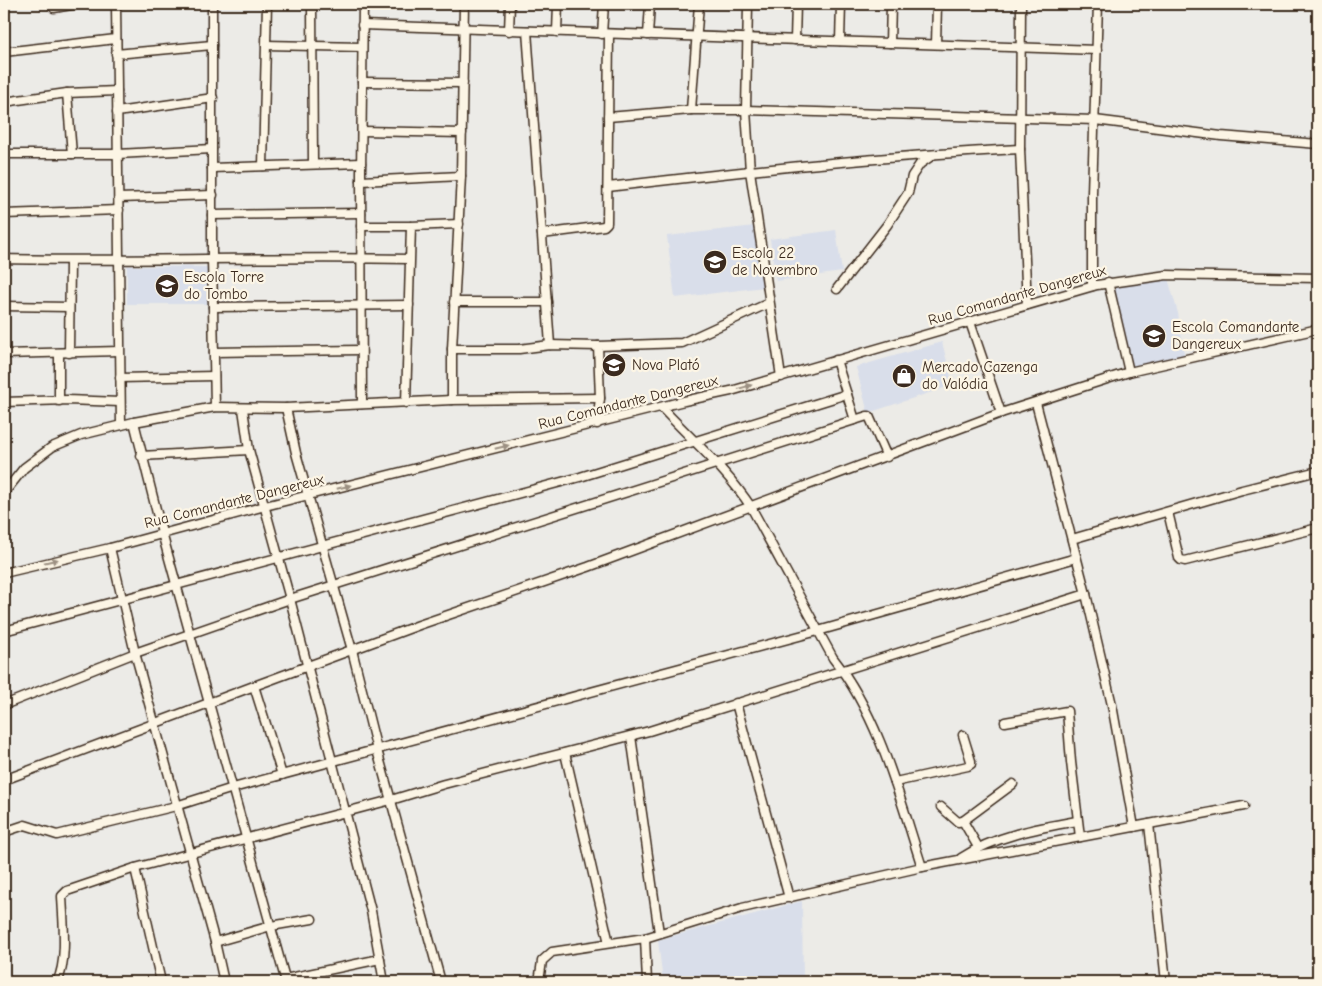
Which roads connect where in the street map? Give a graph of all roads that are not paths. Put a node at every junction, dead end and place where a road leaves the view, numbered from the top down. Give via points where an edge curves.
1 (76, 4) edge
2 (116, 4) edge
3 (212, 4) edge
4 (267, 4) edge
5 (312, 4) edge
6 (363, 4) edge
7 (464, 4) edge
8 (510, 4) edge
9 (558, 4) edge
10 (604, 4) edge
11 (650, 4) edge
12 (699, 4) edge
13 (748, 4) edge
14 (796, 4) edge
15 (841, 4) edge
16 (891, 4) edge
17 (937, 4) edge
18 (1021, 4) edge
19 (1098, 4) edge
20 (54, 8) dead end
21 (362, 25) junction
22 (464, 29) junction
23 (509, 31) junction
24 (527, 32) junction
25 (557, 32) junction
26 (606, 34) junction
27 (648, 36) junction
28 (696, 37) junction
29 (746, 38) junction
30 (116, 39) junction
31 (795, 40) junction
32 (840, 41) junction
33 (890, 43) junction
34 (936, 44) junction
35 (266, 45) junction
36 (212, 46) junction
37 (313, 46) junction
38 (1021, 46) junction
39 (362, 48) junction
40 (1097, 50) junction
41 (4, 52) edge
42 (116, 54) junction
43 (362, 82) junction
44 (463, 83) junction
45 (117, 91) junction
46 (67, 93) junction
47 (213, 98) junction
48 (4, 102) edge
49 (691, 110) junction
50 (746, 110) junction
51 (117, 112) junction
52 (608, 117) junction
53 (1021, 118) junction
54 (1095, 120) junction
55 (362, 132) junction
56 (462, 132) junction
57 (1318, 144) edge
58 (212, 149) junction
59 (1020, 149) junction
60 (4, 154) edge
61 (72, 154) junction
62 (118, 154) junction
63 (934, 154) junction
64 (361, 163) junction
65 (313, 164) junction
66 (263, 166) junction
67 (212, 168) junction
68 (750, 171) junction
69 (461, 176) junction
70 (361, 181) junction
71 (608, 188) junction
72 (213, 195) junction
73 (119, 198) junction
74 (119, 210) junction
75 (361, 213) junction
76 (4, 214) edge
77 (212, 215) junction
78 (459, 224) junction
79 (361, 226) junction
80 (411, 226) junction
81 (542, 234) junction
82 (212, 258) junction
83 (361, 258) junction
84 (409, 258) junction
85 (4, 259) edge
86 (120, 260) junction
87 (70, 261) junction
88 (1318, 278) edge
89 (1108, 282) junction
90 (1092, 286) junction
91 (837, 289) dead end
92 (454, 302) junction
93 (547, 302) junction
94 (769, 303) junction
95 (409, 304) junction
96 (361, 305) junction
97 (1027, 305) junction
98 (4, 306) edge
99 (69, 307) junction
100 (213, 307) junction
101 (970, 322) junction
102 (1318, 329) edge
103 (550, 345) junction
104 (598, 346) junction
105 (452, 349) junction
106 (361, 350) junction
107 (119, 352) junction
108 (214, 352) junction
109 (59, 353) junction
110 (69, 353) junction
111 (4, 354) edge
112 (836, 360) junction
113 (1129, 372) junction
114 (214, 376) junction
115 (780, 377) junction
116 (120, 378) junction
117 (847, 394) junction
118 (600, 398) junction
119 (452, 400) junction
120 (59, 401) junction
121 (4, 402) edge
122 (120, 402) junction
123 (406, 403) junction
124 (1036, 403) junction
125 (362, 404) junction
126 (215, 407) junction
127 (286, 408) junction
128 (662, 408) junction
129 (243, 409) junction
130 (1001, 414) junction
131 (855, 420) junction
132 (134, 422) junction
133 (121, 424) junction
134 (598, 424) junction
135 (693, 441) junction
136 (249, 450) junction
137 (142, 456) junction
138 (887, 457) junction
139 (715, 463) junction
140 (1318, 471) edge
141 (4, 493) edge
142 (308, 496) junction
143 (265, 506) junction
144 (751, 507) junction
145 (1168, 512) junction
146 (1318, 528) edge
147 (162, 533) junction
148 (1072, 539) junction
149 (322, 545) junction
150 (110, 548) junction
151 (279, 556) junction
152 (1076, 558) junction
153 (4, 572) edge
154 (176, 584) junction
155 (334, 585) junction
156 (1086, 594) junction
157 (290, 599) junction
158 (122, 600) junction
159 (4, 631) edge
160 (818, 631) junction
161 (190, 634) junction
162 (352, 650) junction
163 (135, 653) junction
164 (308, 666) junction
165 (842, 670) junction
166 (254, 686) junction
167 (736, 703) junction
168 (210, 704) junction
169 (4, 705) edge
170 (1005, 722) dead end
171 (154, 724) junction
172 (963, 735) dead end
173 (631, 736) junction
174 (377, 750) junction
175 (565, 753) junction
176 (333, 762) junction
177 (282, 775) junction
178 (4, 780) edge
179 (895, 782) junction
180 (1013, 784) dead end
181 (233, 788) junction
182 (391, 800) junction
183 (176, 806) junction
184 (1244, 806) dead end
185 (941, 807) dead end
186 (345, 811) junction
187 (964, 821) junction
188 (1077, 821) junction
189 (1149, 824) junction
190 (1134, 827) junction
191 (4, 832) edge
192 (1080, 837) junction
193 (248, 839) junction
194 (978, 847) junction
195 (191, 854) junction
196 (956, 861) junction
197 (922, 867) junction
198 (135, 868) junction
199 (789, 898) junction
200 (312, 919) dead end
201 (270, 926) junction
202 (659, 933) junction
203 (645, 938) junction
204 (214, 942) junction
205 (609, 943) junction
206 (380, 959) junction
207 (285, 981) edge
208 (56, 982) edge
209 (161, 982) edge
210 (224, 982) edge
211 (384, 982) edge
212 (441, 982) edge
213 (539, 982) edge
214 (647, 982) edge
215 (1166, 982) edge

1 - 20 street
2 - 30 street
3 - 36 street
4 - 35 street
5 - 37 street
6 - 21 street
7 - 22 street
8 - 23 street
9 - 25 street
10 - 26 street
11 - 27 street
12 - 28 street
13 - 29 street
14 - 31 street
15 - 32 street
16 - 33 street
17 - 34 street
18 - 38 street
19 - 40 street
21 - 22 street
21 - 39 street
22 - 23 street
22 - 44 street
23 - 24 street
24 - 25 street
24 - 81 street
25 - 26 street
26 - 27 street
26 - 52 street
27 - 28 street
28 - 29 street
28 - 49 street
29 - 31 street
29 - 50 street
30 - 41 street
30 - 42 street
31 - 32 street
32 - 33 street
33 - 34 street
34 - 38 street
35 - 37 street
35 - 66 street
36 - 42 street
36 - 47 street
37 - 39 street
37 - 65 street
38 - 40 street
38 - 53 street
39 - 43 street
40 - 54 street
42 - 45 street
43 - 44 street
43 - 55 street
44 - 56 street
45 - 46 street
45 - 51 street
46 - 48 street
46 - 61 street
47 - 51 street
47 - 58 street
49 - 50 street
49 - 52 street
50 - 53 street
50 - 68 street
51 - 62 street
52 - 71 street
53 - 54 street
53 - 59 street
54 - 57 street
54 - 90 street
55 - 56 street
55 - 64 street
56 - 69 street
58 - 62 street
58 - 67 street
59 - 63 street
59 - 97 street
60 - 61 street
61 - 62 street
62 - 73 street
63 - 68 street
63 - 91 street via 920,164 912,176 908,193 887,226
64 - 65 street
64 - 70 street
65 - 66 street
66 - 67 street
67 - 72 street
68 - 71 street
68 - 94 street
69 - 70 street
69 - 78 street
70 - 75 street
71 - 81 street via 608,219 604,226
72 - 73 street
72 - 77 street
73 - 74 street
74 - 76 street
74 - 86 street
75 - 77 street
75 - 79 street
77 - 82 street
78 - 80 street
78 - 92 street
79 - 80 street
79 - 83 street
80 - 84 street
81 - 93 street
82 - 83 street
82 - 86 street
82 - 100 street
83 - 84 street
83 - 96 street
84 - 95 street
85 - 87 street
86 - 87 street
86 - 107 street
87 - 99 street
88 - 89 street, Rua Comandante Dangereux via 1167,275
89 - 90 street, Rua Comandante Dangereux
89 - 113 street
90 - 97 street, Rua Comandante Dangereux
92 - 93 street
92 - 105 street
93 - 103 street
94 - 104 street via 682,342
94 - 115 street
95 - 96 street
95 - 123 street
96 - 100 street
96 - 106 street
97 - 101 street, Rua Comandante Dangereux
98 - 99 street
99 - 110 street
100 - 108 street
101 - 112 street, Rua Comandante Dangereux
101 - 130 street
102 - 113 street
103 - 104 street
103 - 105 street via 520,350
104 - 118 street
105 - 119 street
106 - 108 street
106 - 125 street
107 - 110 street
107 - 116 street
108 - 114 street
109 - 110 street
109 - 111 street
109 - 120 street
112 - 115 street, Rua Comandante Dangereux
112 - 117 street
113 - 124 street
114 - 116 street
114 - 126 street
128 -> 115 street, Rua Comandante Dangereux
116 - 122 street
117 - 131 street
117 - 135 street
118 - 119 street
118 - 134 street
119 - 123 street
120 - 121 street
120 - 122 street
122 - 133 street
123 - 125 street
124 - 130 street
124 - 148 street
125 - 127 street
126 - 129 street
126 - 132 street
127 - 129 street
127 - 142 street
128 - 134 street, Rua Comandante Dangereux
128 - 135 street
129 - 136 street
130 - 138 street
131 - 138 street via 869,416
131 - 139 street
132 - 133 street
132 - 137 street
133 - 141 street via 52,447 24,468
142 -> 134 street, Rua Comandante Dangereux
135 - 139 street
135 - 149 street via 580,477
136 - 137 street
136 - 143 street
137 - 147 street
138 - 144 street
139 - 144 street via 738,486
139 - 155 street
140 - 145 street
142 - 143 street, Rua Comandante Dangereux
142 - 149 street
143 - 147 street, Rua Comandante Dangereux
143 - 151 street
144 - 160 street
144 - 162 street
145 - 146 street via 1179,558 1185,561
145 - 148 street
147 - 150 street, Rua Comandante Dangereux
147 - 154 street
148 - 152 street
149 - 151 street
149 - 155 street
153 -> 150 street, Rua Comandante Dangereux
150 - 158 street
151 - 154 street
151 - 157 street
152 - 156 street
152 - 160 street
154 - 158 street
154 - 161 street
155 - 157 street
155 - 162 street
156 - 165 street
156 - 190 street via 1112,704
157 - 161 street
157 - 164 street
158 - 159 street
158 - 163 street
160 - 165 street
160 - 174 street
161 - 163 street
161 - 168 street
162 - 164 street
162 - 174 street
163 - 169 street
163 - 171 street
164 - 166 street
164 - 176 street
165 - 167 street
165 - 179 street via 867,713
166 - 168 street
166 - 177 street
167 - 173 street
167 - 199 street
168 - 171 street
168 - 181 street
170 - 188 street via 1067,711
171 - 178 street
171 - 183 street
172 - 179 street via 971,764
173 - 175 street
173 - 202 street
174 - 176 street
174 - 182 street
175 - 182 street
175 - 205 street
176 - 177 street
176 - 186 street
177 - 181 street
179 - 197 street
180 - 187 street
181 - 183 street
181 - 193 street
182 - 186 street
182 - 212 street
183 - 191 street via 57,835 25,825
183 - 195 street
184 - 189 street
185 - 187 street via 958,822
186 - 193 street
186 - 206 street
187 - 194 street
188 - 192 street
188 - 194 street via 1041,827
189 - 190 street
189 - 215 street
190 - 192 street
192 - 196 street
193 - 195 street
193 - 201 street
194 - 196 street
195 - 198 street
195 - 204 street
196 - 197 street
197 - 199 street
198 - 208 street via 64,894 63,952
198 - 209 street
199 - 202 street via 742,908
200 - 201 street
201 - 204 street
201 - 207 street
202 - 203 street
203 - 205 street
203 - 214 street
204 - 210 street
205 - 213 street via 552,952 542,961
206 - 207 street
206 - 211 street

